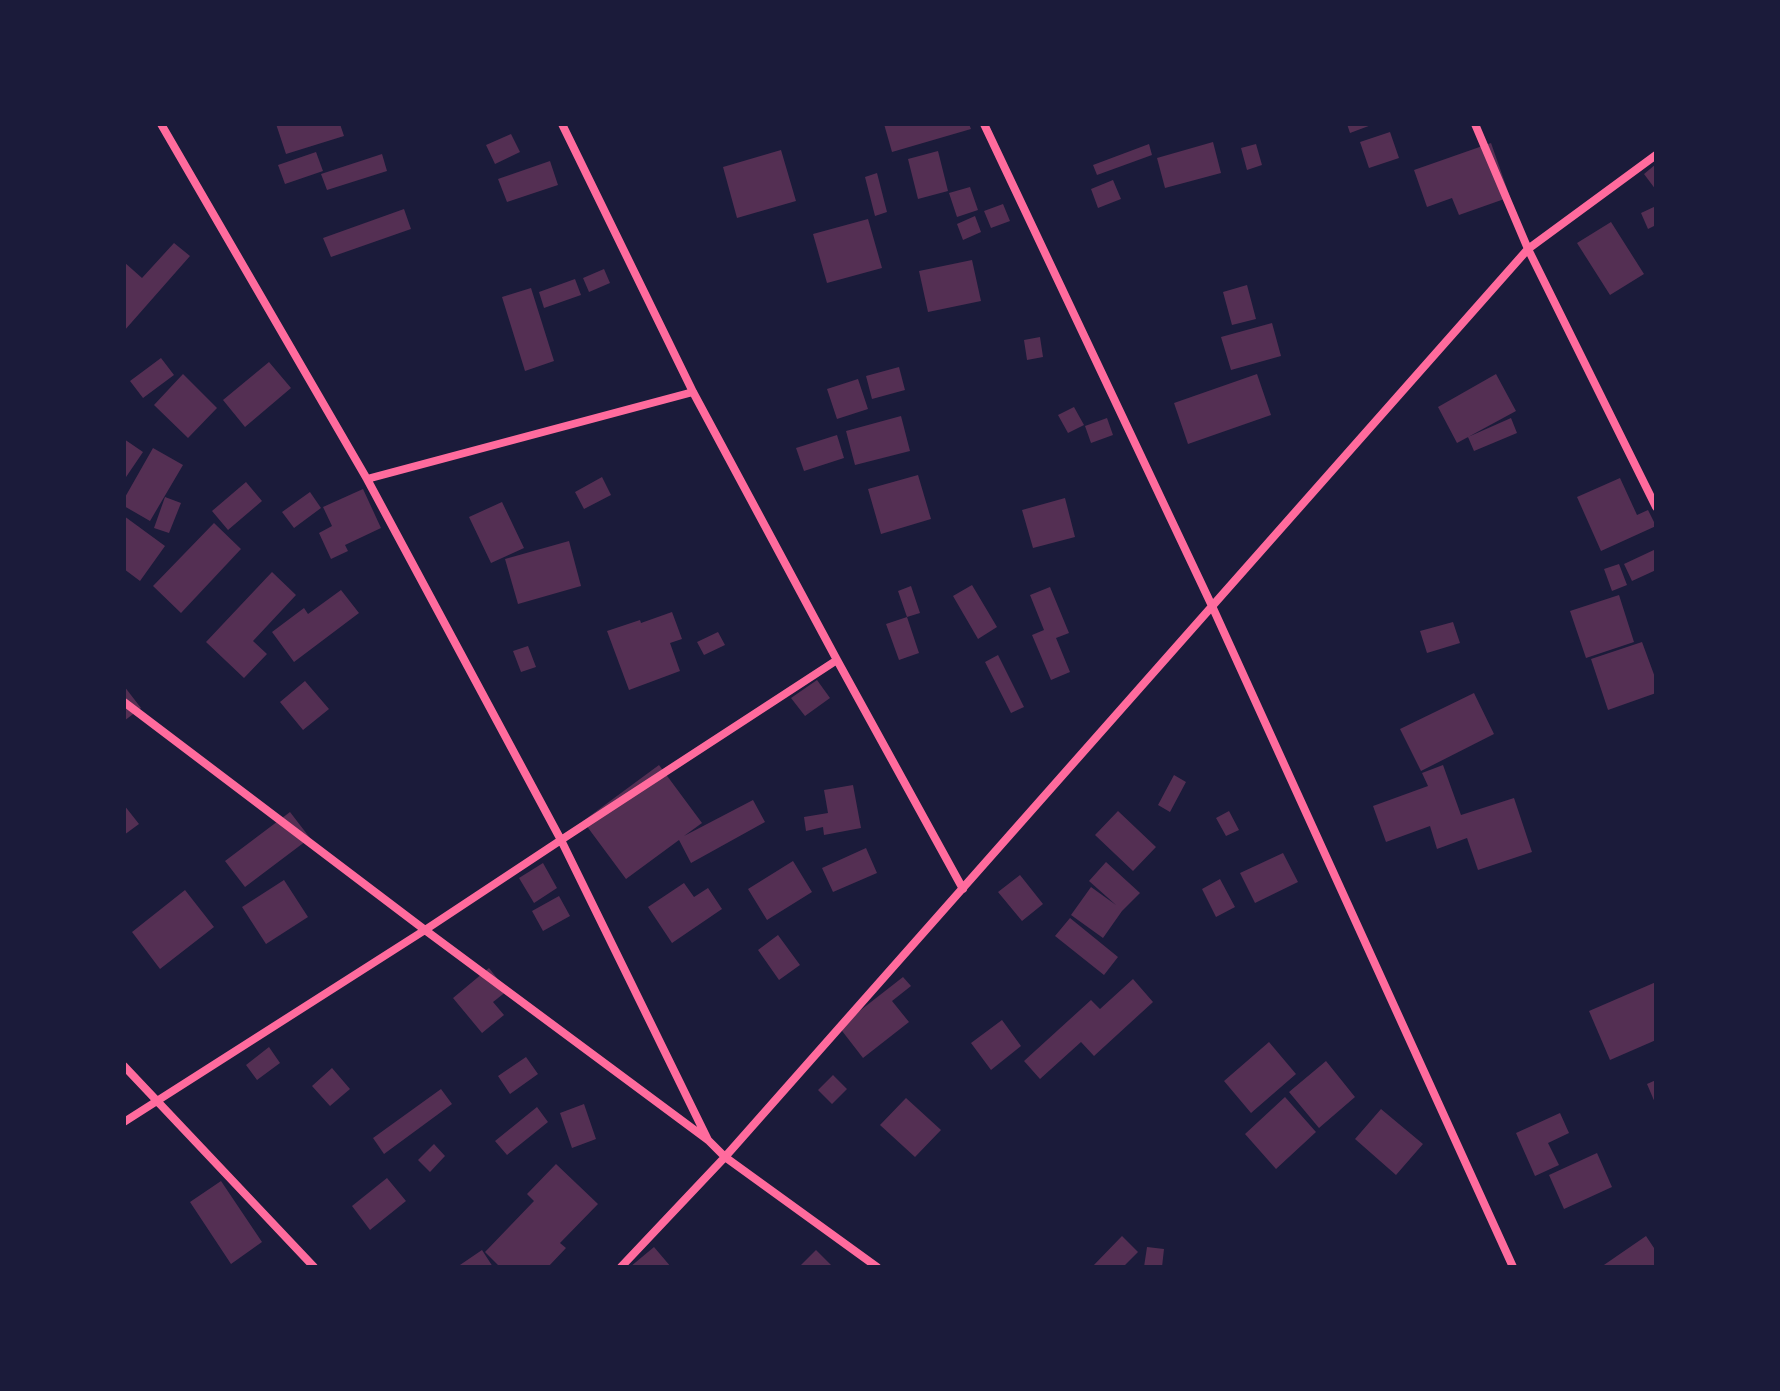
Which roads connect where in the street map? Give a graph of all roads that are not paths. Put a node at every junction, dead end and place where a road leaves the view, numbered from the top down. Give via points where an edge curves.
1 (161, 124) edge
2 (562, 124) edge
3 (984, 124) edge
4 (1475, 124) edge
5 (1656, 155) edge
6 (1528, 249) junction
7 (693, 392) junction
8 (367, 479) junction
9 (1656, 507) edge
10 (1212, 606) junction
11 (837, 660) junction
12 (124, 702) edge
13 (561, 840) junction
14 (963, 889) junction
15 (425, 930) junction
16 (124, 1066) edge
17 (157, 1100) junction
18 (124, 1122) edge
19 (708, 1140) junction
20 (725, 1157) junction
21 (314, 1267) edge
22 (621, 1267) edge
23 (877, 1267) edge
24 (1513, 1267) edge

1 - 8 street
2 - 7 street
3 - 10 street
4 - 6 street
5 - 6 street
6 - 9 street
6 - 10 street
7 - 8 street
7 - 11 street
8 - 13 street
10 - 14 street
10 - 24 street
11 - 13 street
11 - 14 street
12 - 15 street
13 - 15 street
13 - 19 street
14 - 20 street
15 - 17 street
15 - 19 street
16 - 17 street
17 - 18 street
17 - 21 street
19 - 20 street
20 - 22 street
20 - 23 street

